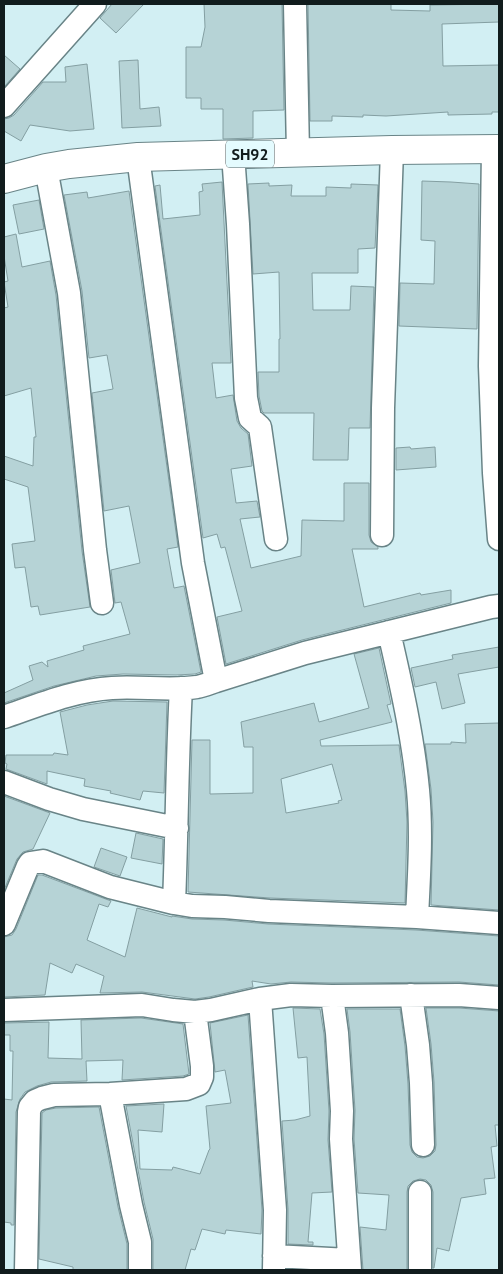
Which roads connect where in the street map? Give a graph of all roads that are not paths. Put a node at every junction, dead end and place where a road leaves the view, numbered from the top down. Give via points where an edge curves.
1 (95, 4) edge
2 (295, 4) edge
3 (4, 106) edge
4 (496, 149) edge
5 (392, 150) junction
6 (298, 153) junction
7 (233, 154) junction
8 (138, 157) junction
9 (46, 168) junction
10 (4, 178) edge
11 (382, 535) dead end
12 (276, 539) dead end
13 (499, 539) edge
14 (102, 603) dead end
15 (499, 606) edge
16 (389, 632) junction
17 (216, 681) junction
18 (181, 688) junction
19 (4, 717) edge
20 (4, 782) edge
21 (177, 828) junction
22 (174, 903) junction
23 (417, 917) junction
24 (499, 923) edge
25 (4, 924) edge
26 (411, 995) junction
27 (332, 996) junction
28 (499, 998) edge
29 (260, 999) junction
30 (4, 1010) edge
31 (195, 1012) junction
32 (110, 1094) junction
33 (423, 1145) dead end
34 (420, 1192) dead end
35 (274, 1263) edge
36 (350, 1265) edge
37 (26, 1270) edge
38 (140, 1270) edge
39 (420, 1270) edge

1 - 3 street
2 - 6 street
4 - 5 main road, SH92
4 - 13 street via 490,366
5 - 6 main road, SH92
5 - 11 street
6 - 7 main road, SH92
7 - 8 main road, SH92
7 - 12 street via 246,398 250,418 260,427
8 - 9 main road, SH92
8 - 17 street via 193,563
9 - 10 main road, SH92
9 - 14 street via 69,293
15 - 16 street
16 - 17 street via 305,653
16 - 23 street via 405,703 418,791
17 - 18 street via 199,687
18 - 19 street via 86,691
18 - 21 street
20 - 21 street via 83,809
21 - 22 street
22 - 23 street via 269,912
22 - 25 street via 110,887 43,861 28,866
23 - 24 street
26 - 27 street
26 - 28 street
26 - 33 street via 418,1045
27 - 29 street via 291,995
27 - 36 street via 337,1033
29 - 31 street
29 - 35 street via 275,1210
30 - 31 street via 142,1005
31 - 32 street via 202,1071 199,1084 186,1089
32 - 37 street via 54,1095 35,1101 30,1107
32 - 38 street via 140,1242
34 - 39 street
35 - 36 street

